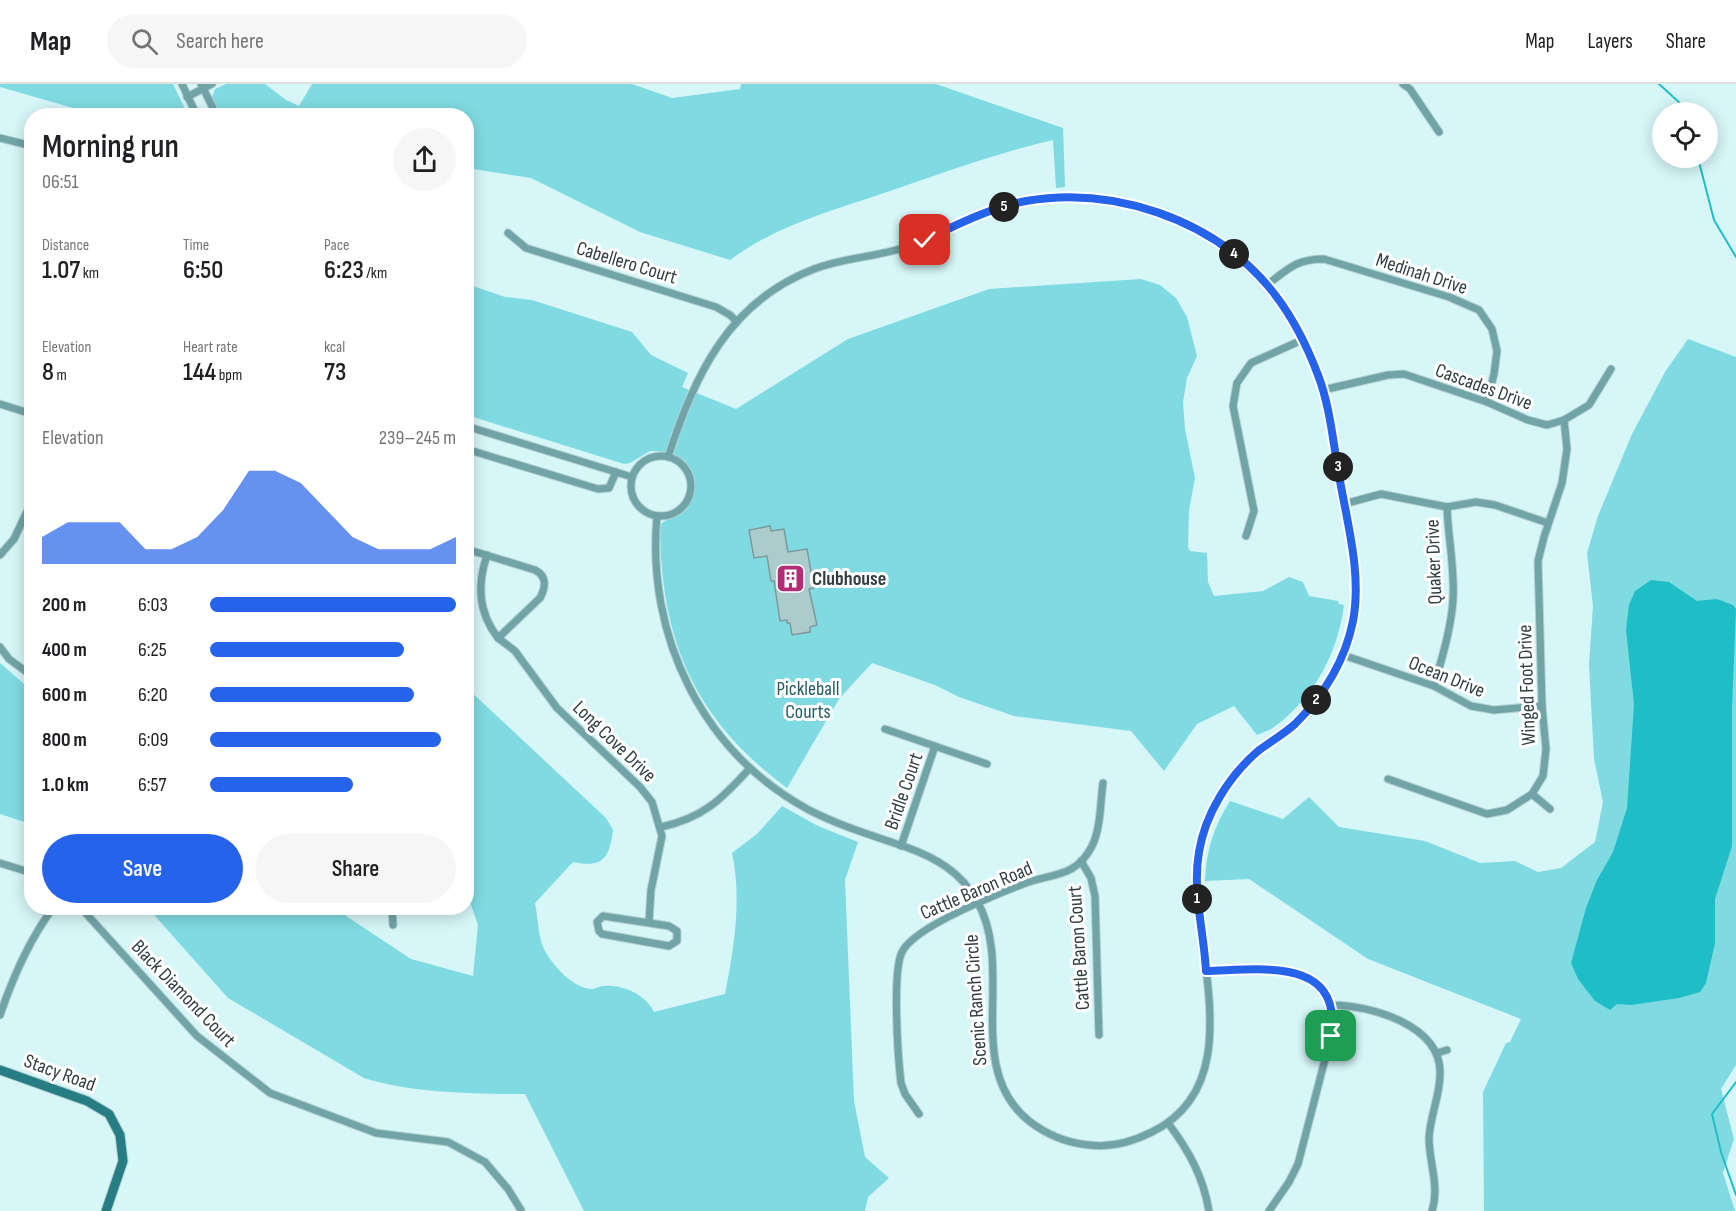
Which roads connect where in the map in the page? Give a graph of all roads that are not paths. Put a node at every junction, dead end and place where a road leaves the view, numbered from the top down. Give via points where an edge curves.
1 (182, 84) edge
2 (212, 84) edge
3 (1402, 84) edge
4 (202, 86) edge
5 (186, 97) junction
6 (192, 108) edge
7 (213, 108) edge
8 (1439, 132) dead end
9 (0, 138) edge
10 (24, 144) edge
11 (508, 233) dead end
12 (1268, 285) junction
13 (737, 322) junction
14 (1302, 340) junction
15 (1611, 369) dead end
16 (1323, 390) junction
17 (1487, 402) junction
18 (0, 404) edge
19 (24, 412) edge
20 (1564, 420) junction
21 (474, 428) edge
22 (474, 451) edge
23 (668, 457) junction
24 (616, 472) junction
25 (632, 477) junction
26 (1344, 504) junction
27 (1447, 507) junction
28 (657, 516) junction
29 (24, 518) edge
30 (1548, 523) junction
31 (1246, 536) dead end
32 (474, 551) edge
33 (0, 555) edge
34 (487, 555) junction
35 (498, 638) junction
36 (0, 647) edge
37 (1343, 655) junction
38 (24, 670) edge
39 (1434, 686) junction
40 (1542, 706) junction
41 (885, 729) dead end
42 (935, 746) junction
43 (987, 764) dead end
44 (750, 768) junction
45 (1388, 779) dead end
46 (1103, 783) dead end
47 (1532, 794) junction
48 (1550, 809) dead end
49 (661, 827) junction
50 (901, 846) junction
51 (1081, 861) junction
52 (0, 863) edge
53 (24, 870) edge
54 (980, 904) junction
55 (48, 915) edge
56 (87, 915) edge
57 (392, 915) edge
58 (649, 922) junction
59 (393, 925) dead end
60 (1206, 971) junction
61 (4, 993) edge
62 (1331, 1005) junction
63 (0, 1015) edge
64 (1099, 1035) dead end
65 (1447, 1050) dead end
66 (1437, 1053) junction
67 (0, 1070) edge
68 (919, 1114) dead end
69 (1168, 1123) junction
70 (521, 1210) edge
71 (106, 1211) edge
72 (1209, 1211) edge
73 (1269, 1211) edge
74 (1432, 1211) edge

1 - 5 street
2 - 4 street
3 - 8 street via 1410,88
4 - 5 street
4 - 7 street
5 - 6 street
9 - 10 street
11 - 13 street, Cabellero Court via 526,248 716,308
12 - 13 street, Scenic Ranch Circle via 1229,250 1174,219 1110,201 1059,198 1010,205 903,248 814,269 776,290
12 - 14 street, Scenic Ranch Circle
12 - 17 street, Medinah Drive via 1305,259 1324,259 1479,310 1492,329 1497,351
13 - 23 street, Scenic Ranch Circle via 718,342 701,371
14 - 16 street, Scenic Ranch Circle
14 - 31 street via 1251,363 1237,383 1233,406 1254,511
15 - 20 street, Cascades Drive via 1589,405
16 - 17 street, Cascades Drive via 1404,374
16 - 26 street, Scenic Ranch Circle
17 - 20 street, Cascades Drive via 1547,425
18 - 19 street
20 - 30 street, Winged Foot Drive via 1567,449 1562,483
21 - 24 street
22 - 24 street via 598,489 609,488
23 - 25 street via 642,462
23 - 28 street via 685,468 689,497 676,512
24 - 25 street
25 - 28 street via 635,502
26 - 27 street via 1381,494
26 - 37 street, Scenic Ranch Circle via 1356,593
27 - 30 street via 1476,502 1495,504
27 - 39 street, Quaker Drive via 1453,600
28 - 44 street, Scenic Ranch Circle via 658,593 676,658 703,713
29 - 33 street via 14,539
30 - 40 street, Winged Foot Drive via 1538,561
32 - 34 street
34 - 35 street, Long Cove Drive via 481,597 488,622
34 - 35 street via 541,573 545,585 540,598
35 - 49 street, Long Cove Drive via 515,651 557,708 648,795
36 - 38 street
37 - 39 street, Ocean Drive
37 - 60 street, Scenic Ranch Circle via 1312,704 1292,727 1238,771 1211,813 1199,851 1196,878
39 - 40 street, Ocean Drive via 1471,706 1494,710
40 - 47 street, Winged Foot Drive via 1546,749 1543,776
41 - 42 street, Bridle Court
42 - 43 street, Bridle Court
42 - 50 street, Bridle Court
44 - 49 street via 703,813
44 - 50 street, Scenic Ranch Circle via 815,813
45 - 47 street via 1487,814 1508,810
46 - 51 street, Cattle Baron Road via 1096,835
47 - 48 street
49 - 58 street, Long Cove Drive
50 - 54 street, Scenic Ranch Circle via 944,864
51 - 54 street, Cattle Baron Road via 1063,874 1023,884
51 - 64 street, Cattle Baron Court via 1095,896
52 - 53 street
54 - 68 street, Cattle Baron Road via 923,930 901,953 897,976 900,1077 905,1094
54 - 69 street, Scenic Ranch Circle via 991,951 995,1065 1000,1085 1013,1105 1050,1135 1090,1145 1130,1142
55 - 61 street
56 - 70 street, Black Diamond Court via 197,1036 270,1094 375,1133 448,1142 485,1162
57 - 59 street
58 - 58 street via 603,916 597,927 607,936 669,946 677,941 674,928
60 - 62 street via 1293,972 1319,986
60 - 69 street, Scenic Ranch Circle via 1209,1056 1194,1094
61 - 63 street
62 - 66 street via 1362,1007 1409,1025 1425,1036
62 - 73 street via 1331,1036 1298,1164
65 - 66 street
66 - 74 street via 1440,1084 1429,1141 1436,1187
67 - 71 main road, Stacy Road via 87,1101 109,1114 120,1135 123,1161
69 - 72 street via 1198,1170

